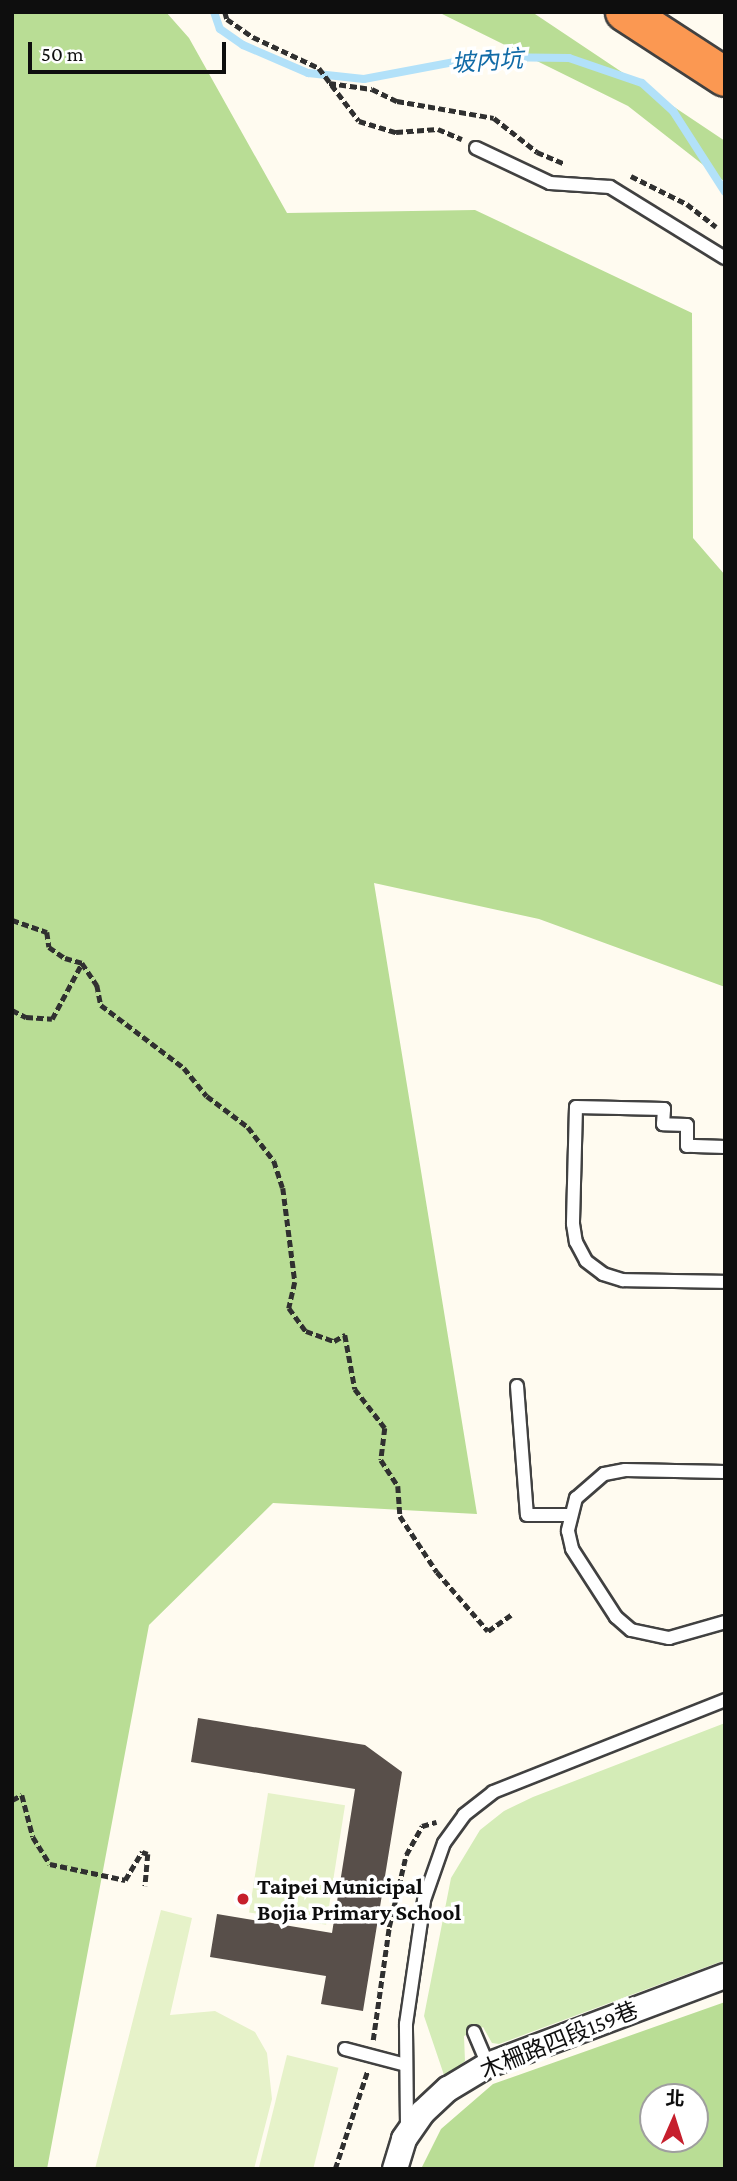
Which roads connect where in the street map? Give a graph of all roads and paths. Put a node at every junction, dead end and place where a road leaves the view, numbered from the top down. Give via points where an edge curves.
1 (225, 12) edge
2 (625, 12) edge
3 (652, 12) edge
4 (725, 55) edge
5 (725, 77) edge
6 (330, 82) junction
7 (476, 148) joint
8 (569, 165) dead end
9 (624, 176) dead end
10 (725, 234) edge
11 (725, 258) edge
12 (12, 920) edge
13 (82, 963) junction
14 (12, 1010) edge
15 (725, 1147) edge
16 (725, 1282) edge
17 (517, 1386) dead end
18 (725, 1472) edge
19 (569, 1515) junction
20 (511, 1615) dead end
21 (725, 1622) edge
22 (725, 1700) edge
23 (12, 1800) edge
24 (464, 1815) junction
25 (145, 1886) dead end
26 (725, 1976) edge
27 (474, 2032) dead end
28 (345, 2049) dead end
29 (371, 2055) junction
30 (406, 2064) junction
31 (488, 2065) junction
32 (404, 2139) junction
33 (335, 2169) edge
34 (395, 2169) edge

1 - 6 path via 226,19 253,37 319,68
2 - 5 highway
3 - 4 highway
6 - 7 path via 359,121 396,132 438,130
6 - 8 path via 372,89 397,101 494,118 537,152
7 - 11 lane via 550,184 610,187
9 - 10 path via 635,177 687,204
12 - 13 path via 47,932 49,947
13 - 14 path via 52,1019 26,1017
13 - 20 path via 97,985 101,1005 184,1068 207,1096 248,1127 274,1161 283,1188 295,1282 289,1308 306,1331 334,1341 345,1335 355,1389 385,1428 381,1460 398,1486 400,1516 438,1572 488,1631
15 - 16 lane via 687,1146 687,1125 663,1124 664,1109 576,1107 573,1224 586,1261 603,1274 623,1280
17 - 19 lane via 527,1515
18 - 19 lane via 625,1470 604,1474 588,1484
19 - 21 lane via 572,1549 616,1617 631,1630 669,1638
22 - 24 lane via 525,1777
23 - 25 path via 22,1795 33,1837 50,1864 125,1880 142,1852 148,1854
24 - 29 path via 422,1826 406,1855 389,1927
24 - 30 lane via 431,1870 406,2024
26 - 31 street, 木柵路四段159巷
27 - 31 lane
28 - 29 lane
29 - 30 lane
29 - 33 path
30 - 32 lane via 410,2115
31 - 32 street, 木柵路四段159巷 via 448,2089 423,2112
32 - 34 street, 木柵路四段159巷

